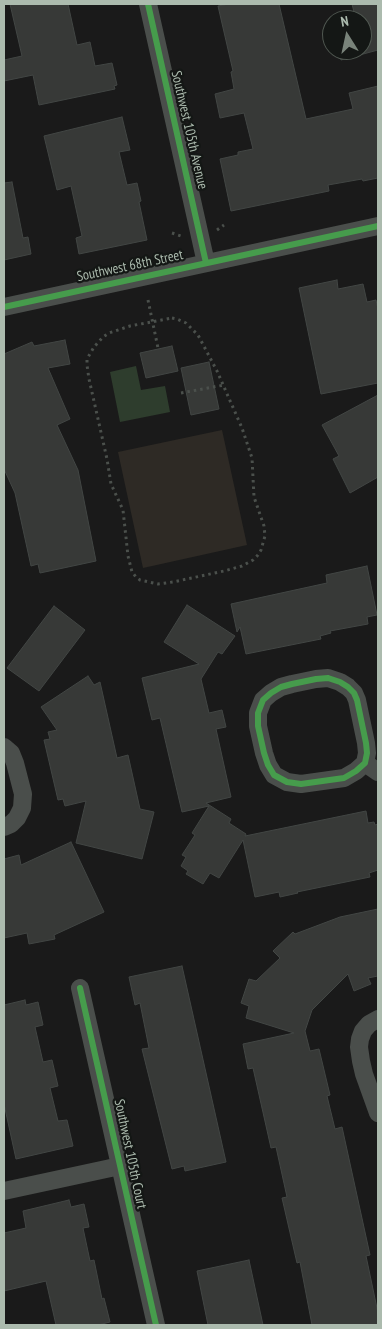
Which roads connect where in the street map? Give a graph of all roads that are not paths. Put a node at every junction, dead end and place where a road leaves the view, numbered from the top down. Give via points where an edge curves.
1 (148, 4) edge
2 (378, 226) edge
3 (206, 263) junction
4 (4, 306) edge
5 (4, 747) edge
6 (371, 767) edge
7 (4, 827) edge
8 (80, 988) dead end
9 (378, 1019) edge
10 (378, 1113) edge
11 (120, 1166) junction
12 (4, 1191) edge
13 (156, 1325) edge

1 - 3 street, Southwest 105th Avenue
2 - 3 street, Southwest 68th Street
3 - 4 street, Southwest 68th Street
5 - 7 street via 11,753 23,794 17,818
6 - 6 street via 358,700 340,682 328,678 292,684 281,687 263,700 258,726 264,753 274,775 287,782 301,784 344,778
8 - 11 street, Southwest 105th Court
9 - 10 street via 369,1024 360,1039 360,1061
11 - 12 street
11 - 13 street, Southwest 105th Court

